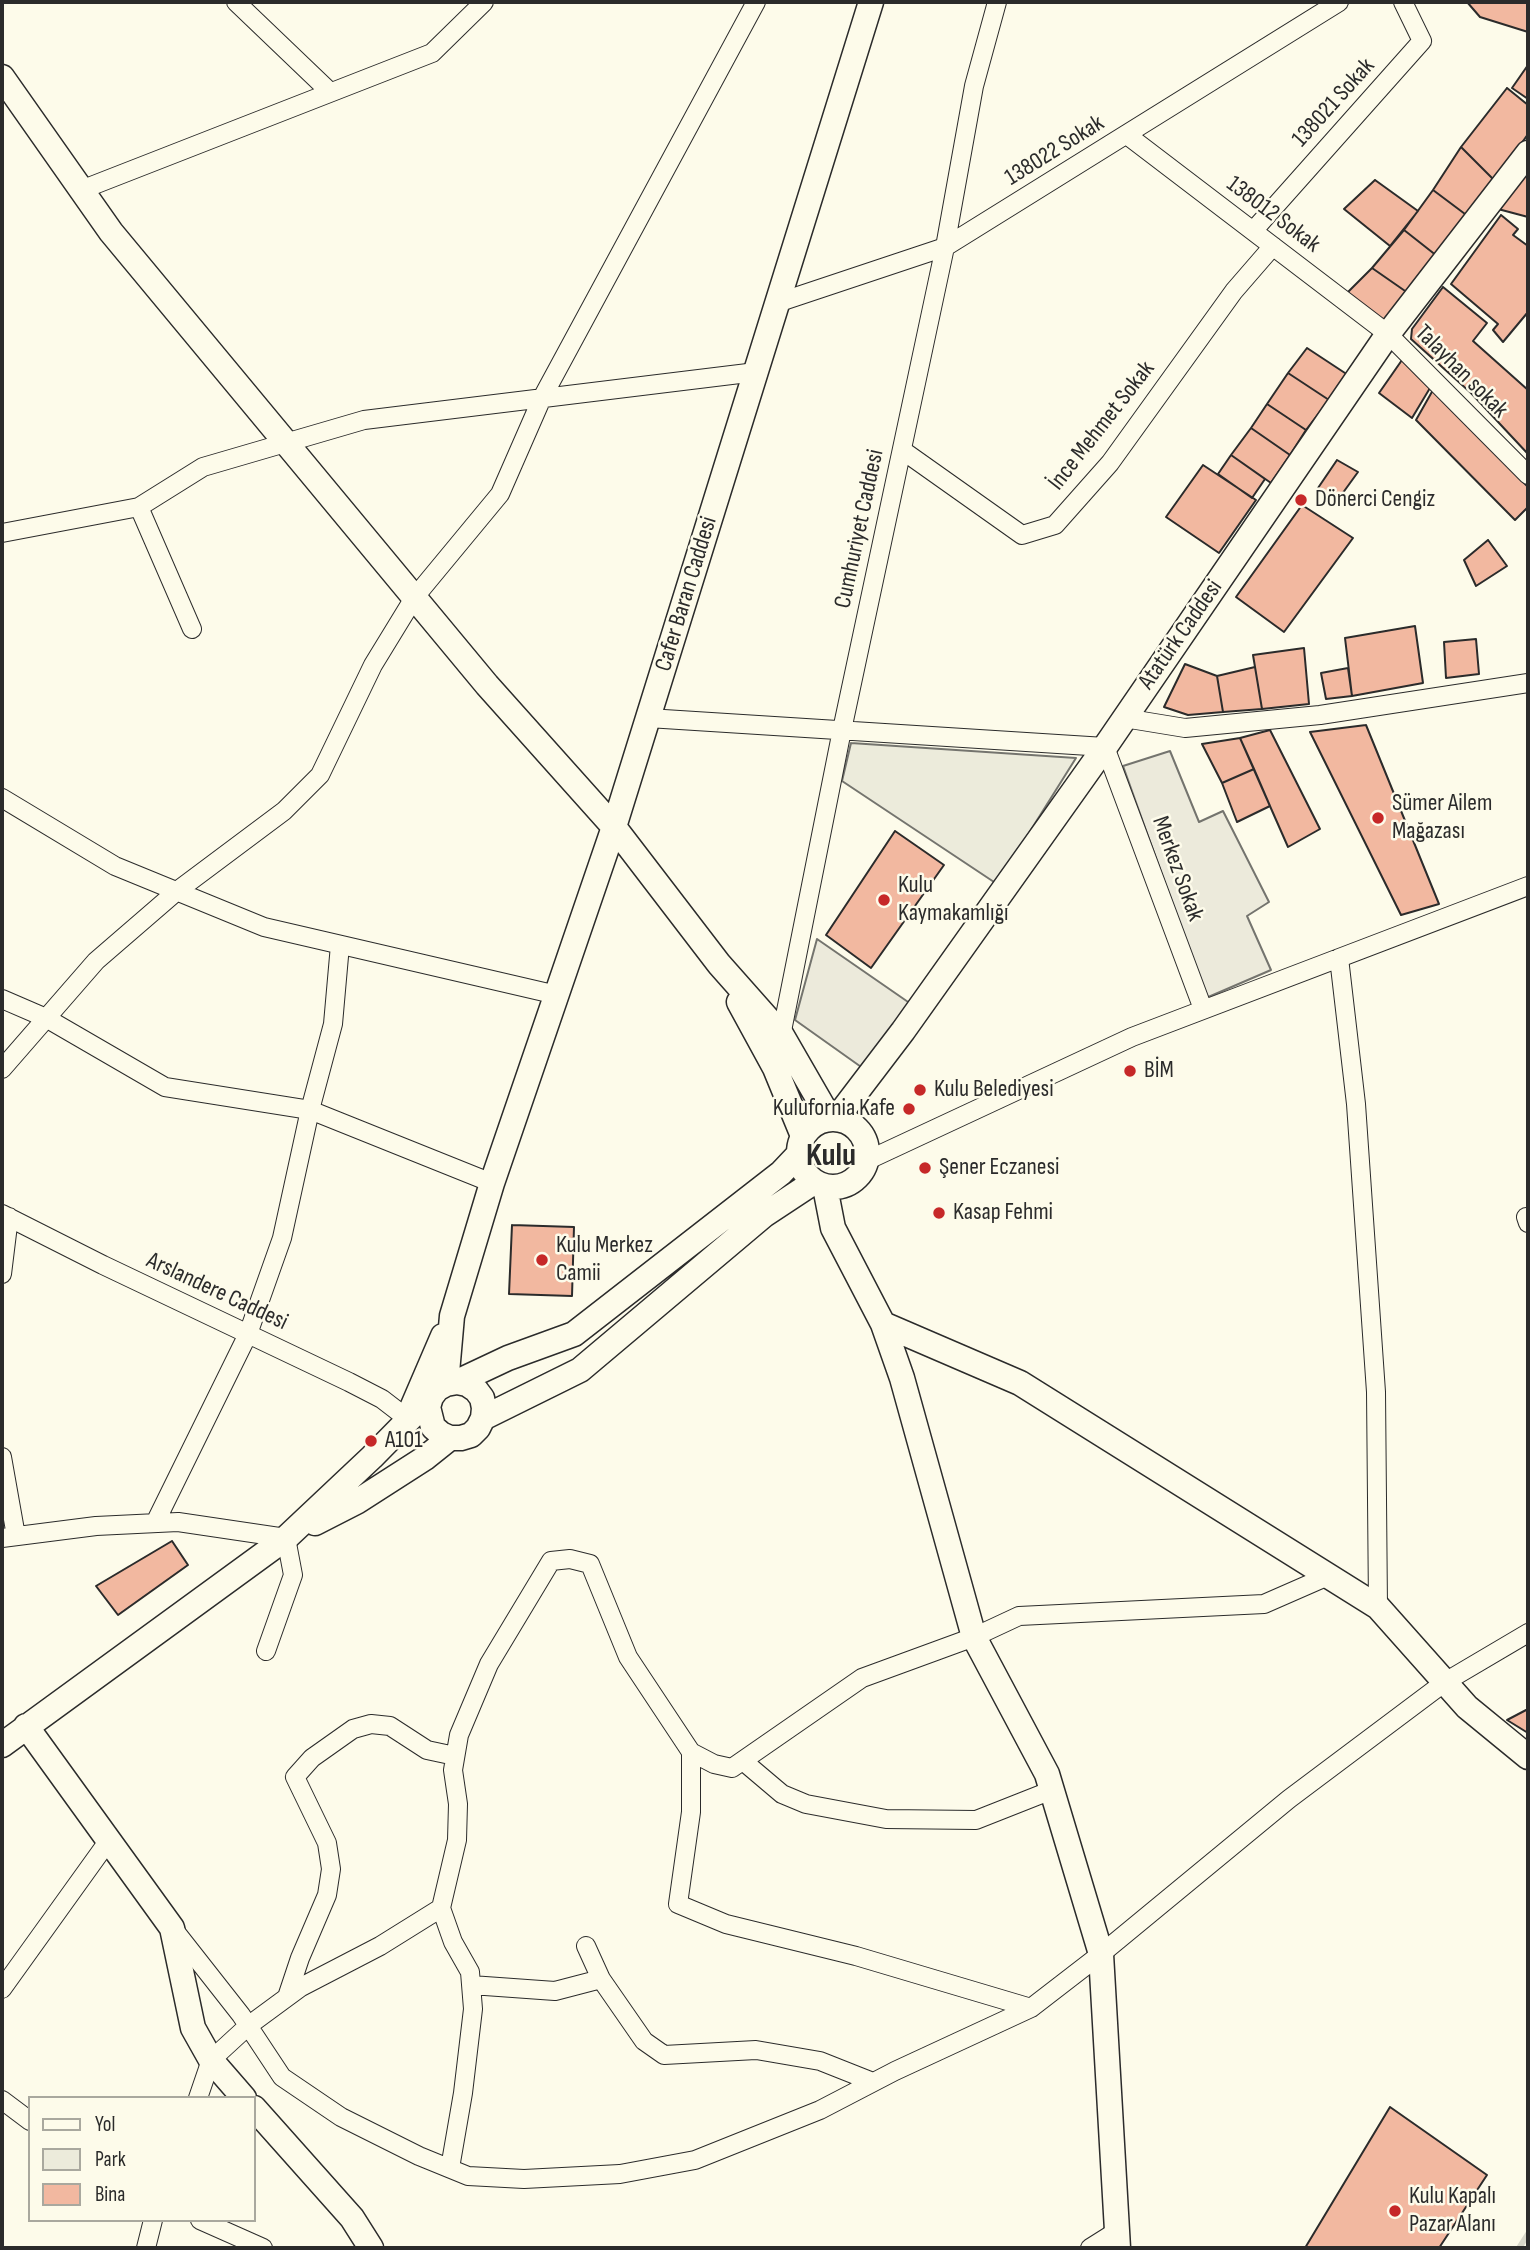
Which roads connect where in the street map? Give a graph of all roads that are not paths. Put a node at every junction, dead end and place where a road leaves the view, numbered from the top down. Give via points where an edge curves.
1 (236, 2) edge
2 (484, 2) edge
3 (756, 2) edge
4 (872, 2) edge
5 (997, 2) edge
6 (1339, 2) edge
7 (1404, 2) edge
8 (2, 78) edge
9 (330, 92) junction
10 (1128, 135) junction
11 (1528, 153) edge
12 (81, 190) junction
13 (1253, 231) junction
14 (1273, 246) junction
15 (945, 247) junction
16 (777, 303) junction
17 (1388, 334) junction
18 (756, 372) junction
19 (542, 398) junction
20 (285, 444) junction
21 (902, 450) junction
22 (1528, 475) edge
23 (139, 507) junction
24 (2, 533) edge
25 (414, 598) junction
26 (192, 629) dead end
27 (1528, 683) edge
28 (648, 718) junction
29 (1124, 718) junction
30 (842, 730) junction
31 (1105, 747) junction
32 (2, 798) edge
33 (614, 827) junction
34 (1528, 886) edge
35 (177, 891) junction
36 (340, 945) junction
37 (1339, 958) junction
38 (719, 964) junction
39 (557, 995) junction
40 (2, 999) edge
41 (1203, 1009) junction
42 (46, 1018) junction
43 (781, 1034) junction
44 (775, 1068) junction
45 (2, 1069) edge
46 (310, 1110) junction
47 (833, 1119) junction
48 (801, 1145) junction
49 (866, 1161) junction
50 (492, 1183) junction
51 (819, 1184) junction
52 (5, 1215) edge
53 (2, 1274) edge
54 (452, 1316) junction
55 (883, 1324) junction
56 (248, 1334) junction
57 (445, 1388) junction
58 (483, 1418) junction
59 (408, 1419) junction
60 (450, 1438) junction
61 (2, 1457) edge
62 (155, 1523) junction
63 (9, 1537) edge
64 (286, 1538) junction
65 (1328, 1576) junction
66 (1378, 1607) junction
67 (1528, 1633) edge
68 (974, 1637) junction
69 (266, 1651) dead end
70 (1445, 1682) junction
71 (26, 1726) junction
72 (2, 1745) edge
73 (691, 1752) junction
74 (455, 1756) junction
75 (1528, 1756) edge
76 (743, 1761) junction
77 (1052, 1790) junction
78 (109, 1840) junction
79 (441, 1908) junction
80 (172, 1927) junction
81 (586, 1946) dead end
82 (1101, 1954) junction
83 (601, 1979) junction
84 (471, 1985) junction
85 (2, 1989) edge
86 (287, 1997) junction
87 (1031, 2008) junction
88 (248, 2025) junction
89 (211, 2060) junction
90 (873, 2082) junction
91 (199, 2096) edge
92 (242, 2096) edge
93 (2, 2100) edge
94 (256, 2110) edge
95 (28, 2120) edge
96 (450, 2168) junction
97 (152, 2222) edge
98 (204, 2222) edge
99 (1118, 2239) edge
100 (146, 2248) edge
101 (263, 2248) edge
102 (371, 2248) edge
103 (1090, 2248) edge

1 - 9 street
2 - 9 street via 432,53
3 - 19 street
4 - 16 street, Cafer Baran Caddesi
5 - 15 street, Cumhuriyet Caddesi via 974,86
6 - 10 street, 138022 Sokak
7 - 13 street, 138021 Sokak via 1422,41
8 - 12 street
9 - 12 street
10 - 13 street, 138012 Sokak
10 - 15 street, 138022 Sokak
11 - 17 street, Atatürk Caddesi
12 - 20 street
13 - 14 street, 138012 Sokak
14 - 17 street, 138012 Sokak
14 - 21 street, İnce Mehmet Sokak via 1234,291 1110,463 1055,525 1022,535
15 - 16 street, 138022 Sokak
15 - 21 street, Cumhuriyet Caddesi
16 - 18 street, Cafer Baran Caddesi
17 - 22 street, Talayhan sokak
17 - 29 street, Atatürk Caddesi
18 - 19 street
18 - 28 street, Cafer Baran Caddesi
19 - 20 street via 364,420
19 - 25 street via 500,494
20 - 23 street via 204,467
20 - 25 street
21 - 30 street, Cumhuriyet Caddesi
23 - 24 street
23 - 26 street
25 - 33 street
25 - 35 street via 373,665 320,775 284,811
27 - 29 street via 1320,715 1185,728
28 - 30 street
28 - 33 street, Cafer Baran Caddesi
29 - 31 street, Atatürk Caddesi
30 - 31 street
30 - 43 street, Cumhuriyet Caddesi
31 - 41 street, Merkez Sokak
31 - 47 street, Atatürk Caddesi via 902,1031
32 - 35 street via 115,866
33 - 38 street
33 - 39 street, Cafer Baran Caddesi
34 - 37 street
35 - 36 street via 264,927
35 - 42 street via 96,961
36 - 39 street
36 - 46 street via 332,1024
37 - 41 street
37 - 66 street via 1356,1104 1376,1392
38 - 43 street
38 - 44 street
39 - 50 street, Cafer Baran Caddesi
40 - 42 street
41 - 49 street via 1132,1037
42 - 45 street
42 - 46 street via 164,1087
43 - 44 street, Cumhuriyet Caddesi
43 - 47 street
44 - 48 street
46 - 50 street
46 - 56 street via 282,1238
47 - 48 street via 810,1127
47 - 49 street via 859,1130
48 - 51 street via 803,1170
48 - 57 street via 781,1174 574,1334
49 - 51 street via 846,1185
50 - 54 street, Cafer Baran Caddesi
51 - 55 street via 833,1228
51 - 58 street via 764,1215 580,1370
52 - 53 street
52 - 56 street, Arslandere Caddesi
54 - 57 street
54 - 59 street
55 - 65 street via 1020,1383
55 - 68 street
56 - 59 street, Arslandere Caddesi via 382,1399
56 - 62 street
57 - 58 street via 467,1384 475,1390 482,1398
57 - 59 street
57 - 60 street via 428,1407 429,1418 433,1427
58 - 60 street via 471,1435
59 - 64 street
60 - 64 street via 358,1501
61 - 63 street
62 - 63 street
62 - 64 street via 178,1522
64 - 69 street via 293,1575
64 - 71 street
65 - 66 street
65 - 68 street via 1264,1605 1019,1616
66 - 70 street
67 - 70 street
68 - 76 street via 862,1678
68 - 77 street
70 - 75 street via 1467,1707
70 - 82 street via 1289,1799
71 - 72 street
71 - 78 street
73 - 74 street via 628,1657 590,1564 570,1559 551,1561 489,1664 459,1735
73 - 76 street via 732,1768
73 - 87 street via 691,1812 678,1904 726,1923
74 - 79 street via 457,1840
74 - 86 street via 427,1749 390,1726 371,1724 353,1729 312,1758 295,1777 327,1843 331,1868 327,1895
76 - 77 street via 782,1794 806,1804 886,1819 976,1820
77 - 82 street
78 - 80 street
78 - 85 street
79 - 84 street via 470,1972
79 - 86 street
80 - 88 street
80 - 89 street via 193,2028
81 - 83 street
82 - 87 street
82 - 99 street
83 - 84 street via 555,1991
83 - 90 street via 644,2041 664,2055 756,2050 820,2061
84 - 96 street via 473,2009
86 - 88 street
87 - 90 street
88 - 89 street
88 - 96 street via 282,2077 341,2117
89 - 91 street
89 - 92 street
90 - 96 street via 820,2110 695,2160 620,2174 524,2179 468,2176
93 - 95 street
94 - 102 street via 352,2218
97 - 100 street
98 - 101 street
99 - 103 street

